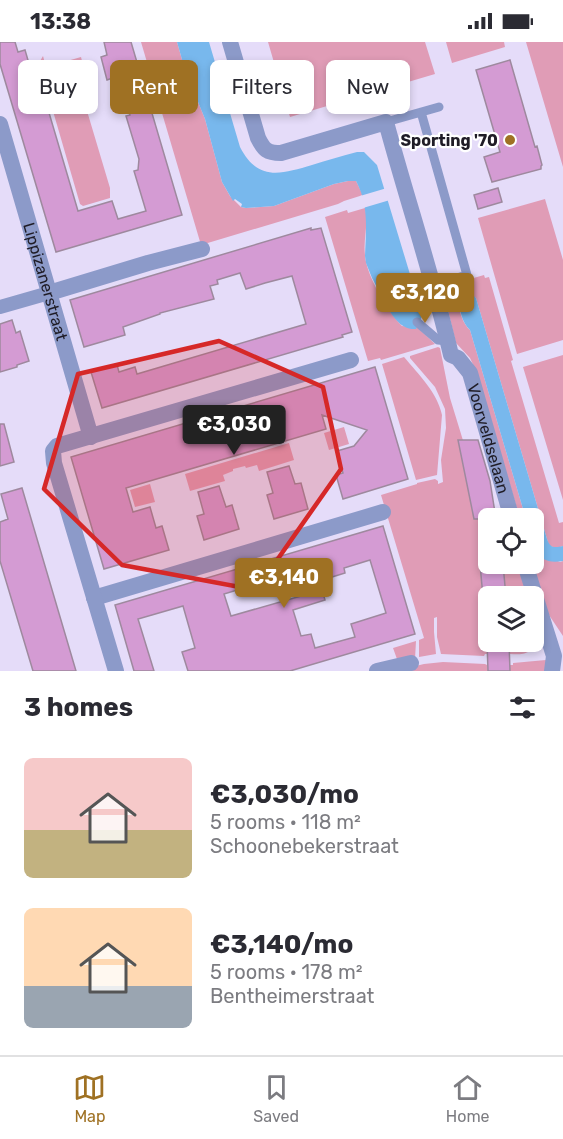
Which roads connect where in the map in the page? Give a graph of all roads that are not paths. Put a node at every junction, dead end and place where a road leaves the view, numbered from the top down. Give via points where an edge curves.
1 (230, 42) edge
2 (439, 107) dead end
3 (421, 112) junction
4 (386, 122) junction
5 (0, 124) edge
6 (202, 249) dead end
7 (433, 285) junction
8 (49, 293) junction
9 (0, 307) edge
10 (417, 321) dead end
11 (448, 341) junction
12 (351, 360) dead end
13 (91, 437) junction
14 (509, 508) edge
15 (383, 512) dead end
16 (528, 574) edge
17 (94, 598) junction
18 (411, 663) dead end
19 (556, 663) edge
20 (116, 671) edge
21 (377, 671) edge

1 - 4 street via 258,138 272,153
2 - 3 lane
3 - 4 lane
3 - 7 lane via 467,275
4 - 7 street, Voorveldselaan
5 - 8 street, Lippizanerstraat
6 - 8 street
7 - 11 street, Voorveldselaan
8 - 9 street
8 - 13 street, Lippizanerstraat
10 - 11 lane via 438,340
11 - 14 street, Voorveldselaan via 451,355 470,373
12 - 13 street
13 - 17 street via 57,446 53,458
15 - 17 street
16 - 19 street
17 - 20 street
18 - 21 street

